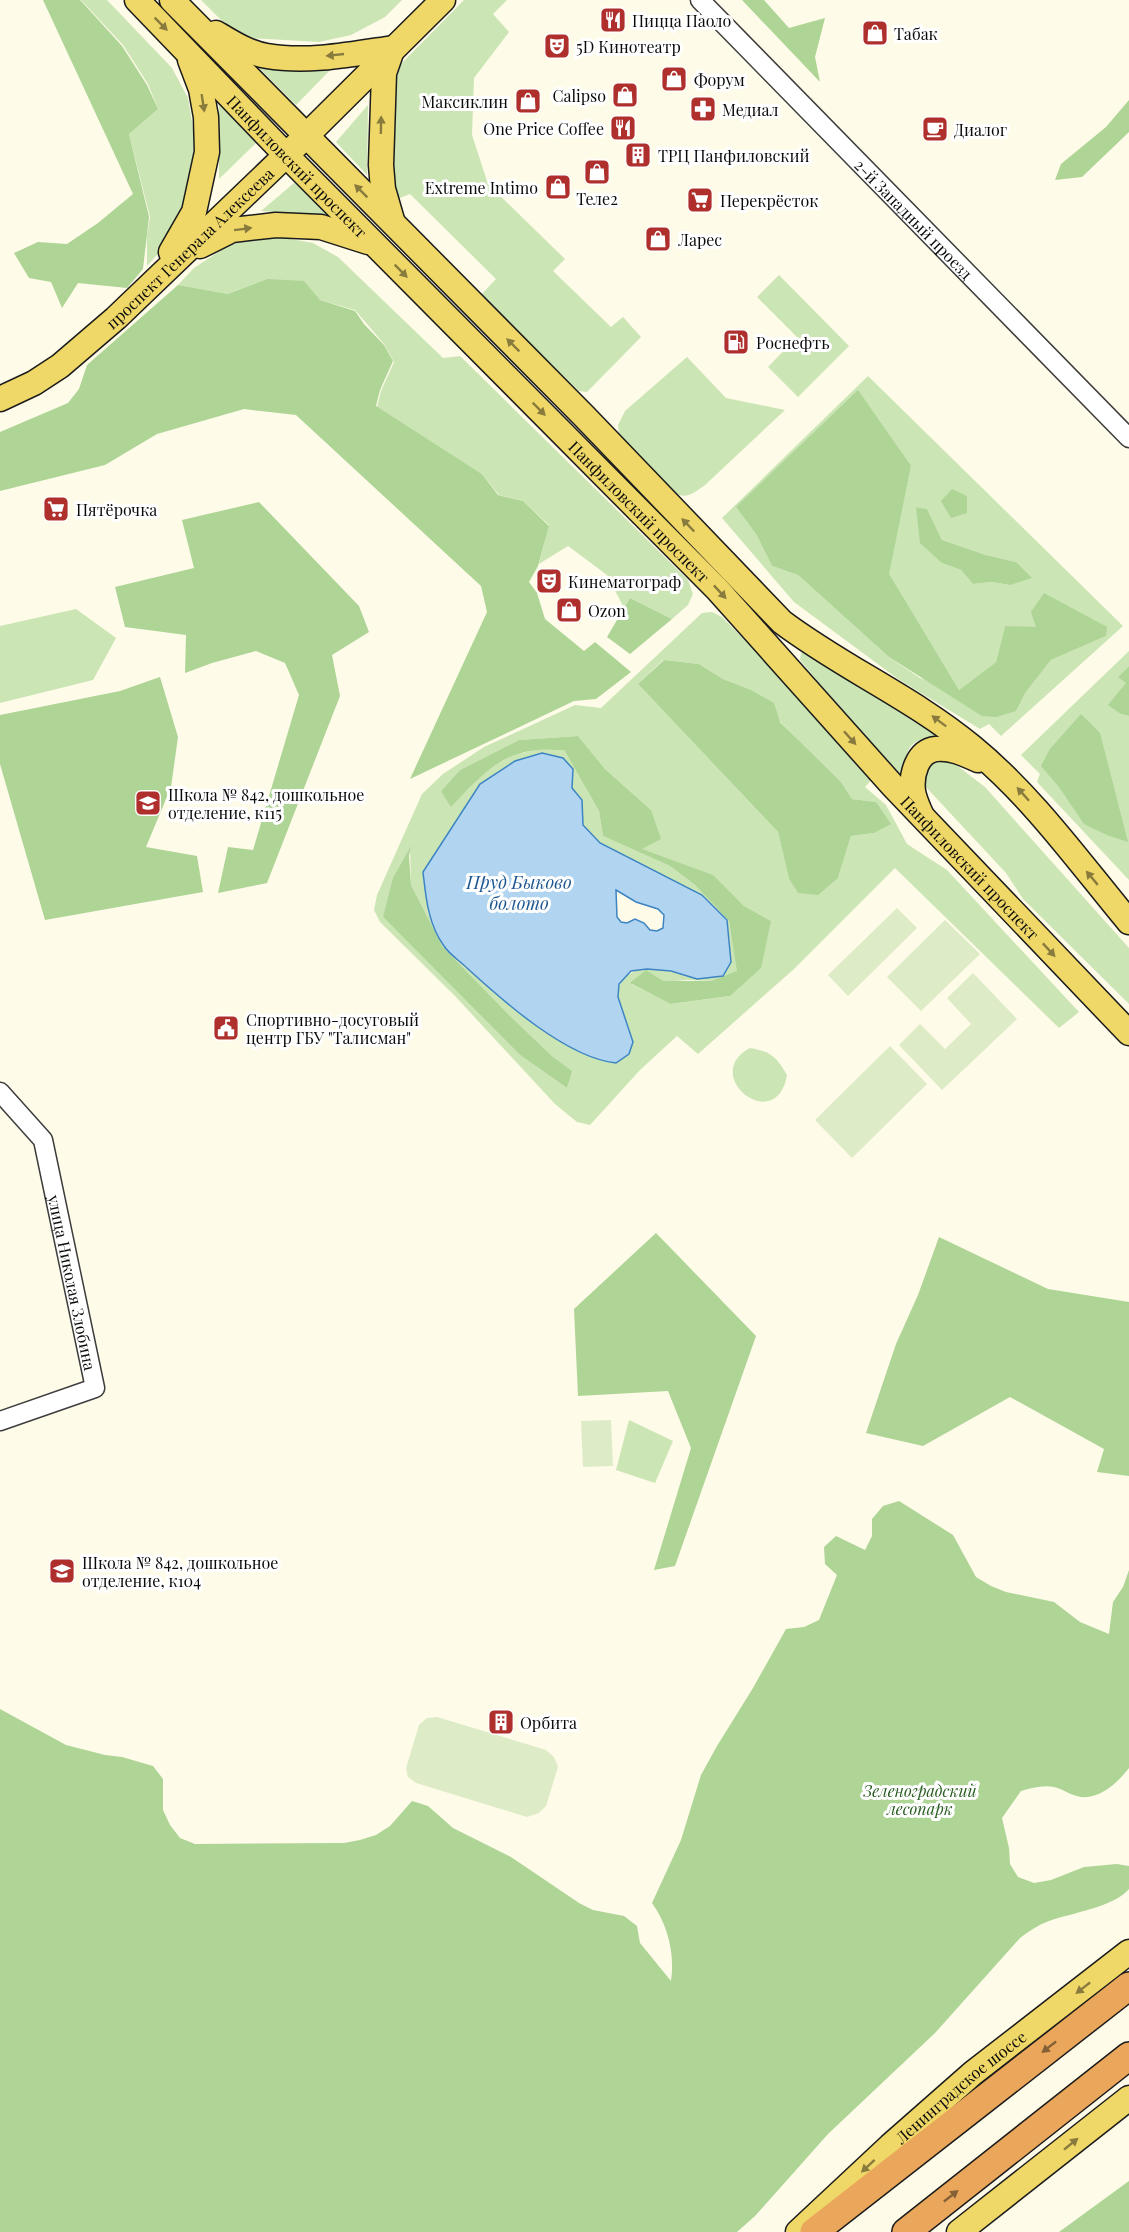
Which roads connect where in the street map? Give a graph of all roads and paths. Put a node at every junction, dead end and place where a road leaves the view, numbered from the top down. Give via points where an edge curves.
1 (137, 0) edge
2 (174, 0) edge
3 (442, 0) edge
4 (700, 0) edge
5 (185, 48) junction
6 (393, 48) junction
7 (306, 136) junction
8 (286, 155) junction
9 (393, 223) junction
10 (375, 244) junction
11 (156, 277) junction
12 (0, 399) edge
13 (1129, 438) edge
14 (1000, 771) junction
15 (922, 816) junction
16 (1129, 922) edge
17 (1129, 1033) edge
18 (0, 1092) edge
19 (0, 1421) edge
20 (1129, 1952) edge
21 (1129, 1986) edge
22 (1129, 2056) edge
23 (1129, 2098) edge
24 (798, 2232) edge
25 (814, 2232) edge
26 (906, 2232) edge
27 (959, 2232) edge

1 -> 5 main road, Панфиловский проспект
6 -> 2 main road via 313,58 266,56 215,33
2 - 7 main road, Панфиловский проспект
3 - 6 main road, проспект Генерала Алексеева
4 - 13 street, 2-й Западный проезд
5 - 8 main road, Панфиловский проспект
5 -> 11 main road via 201,89 207,152 194,212
6 - 7 main road, проспект Генерала Алексеева
9 -> 6 main road via 381,165 384,73
7 - 8 main road, проспект Генерала Алексеева
9 -> 7 main road, Панфиловский проспект
8 - 10 main road, Панфиловский проспект
8 - 11 main road, проспект Генерала Алексеева
14 -> 9 main road, Панфиловский проспект via 930,715 814,646 782,622
11 -> 10 main road via 232,230 276,225 321,227
10 -> 15 main road, Панфиловский проспект via 717,589
11 - 12 main road, проспект Генерала Алексеева via 60,366
14 - 15 main road via 952,750 929,750 920,757 912,781
16 -> 14 main road, Панфиловский проспект
15 -> 17 main road, Панфиловский проспект
18 - 19 street, улица Николая Злобина via 44,1140 95,1388
20 -> 24 main road, Ленинградское шоссе via 973,2073
21 -> 25 highway, Ленинградское шоссе
26 -> 22 highway
27 -> 23 main road

